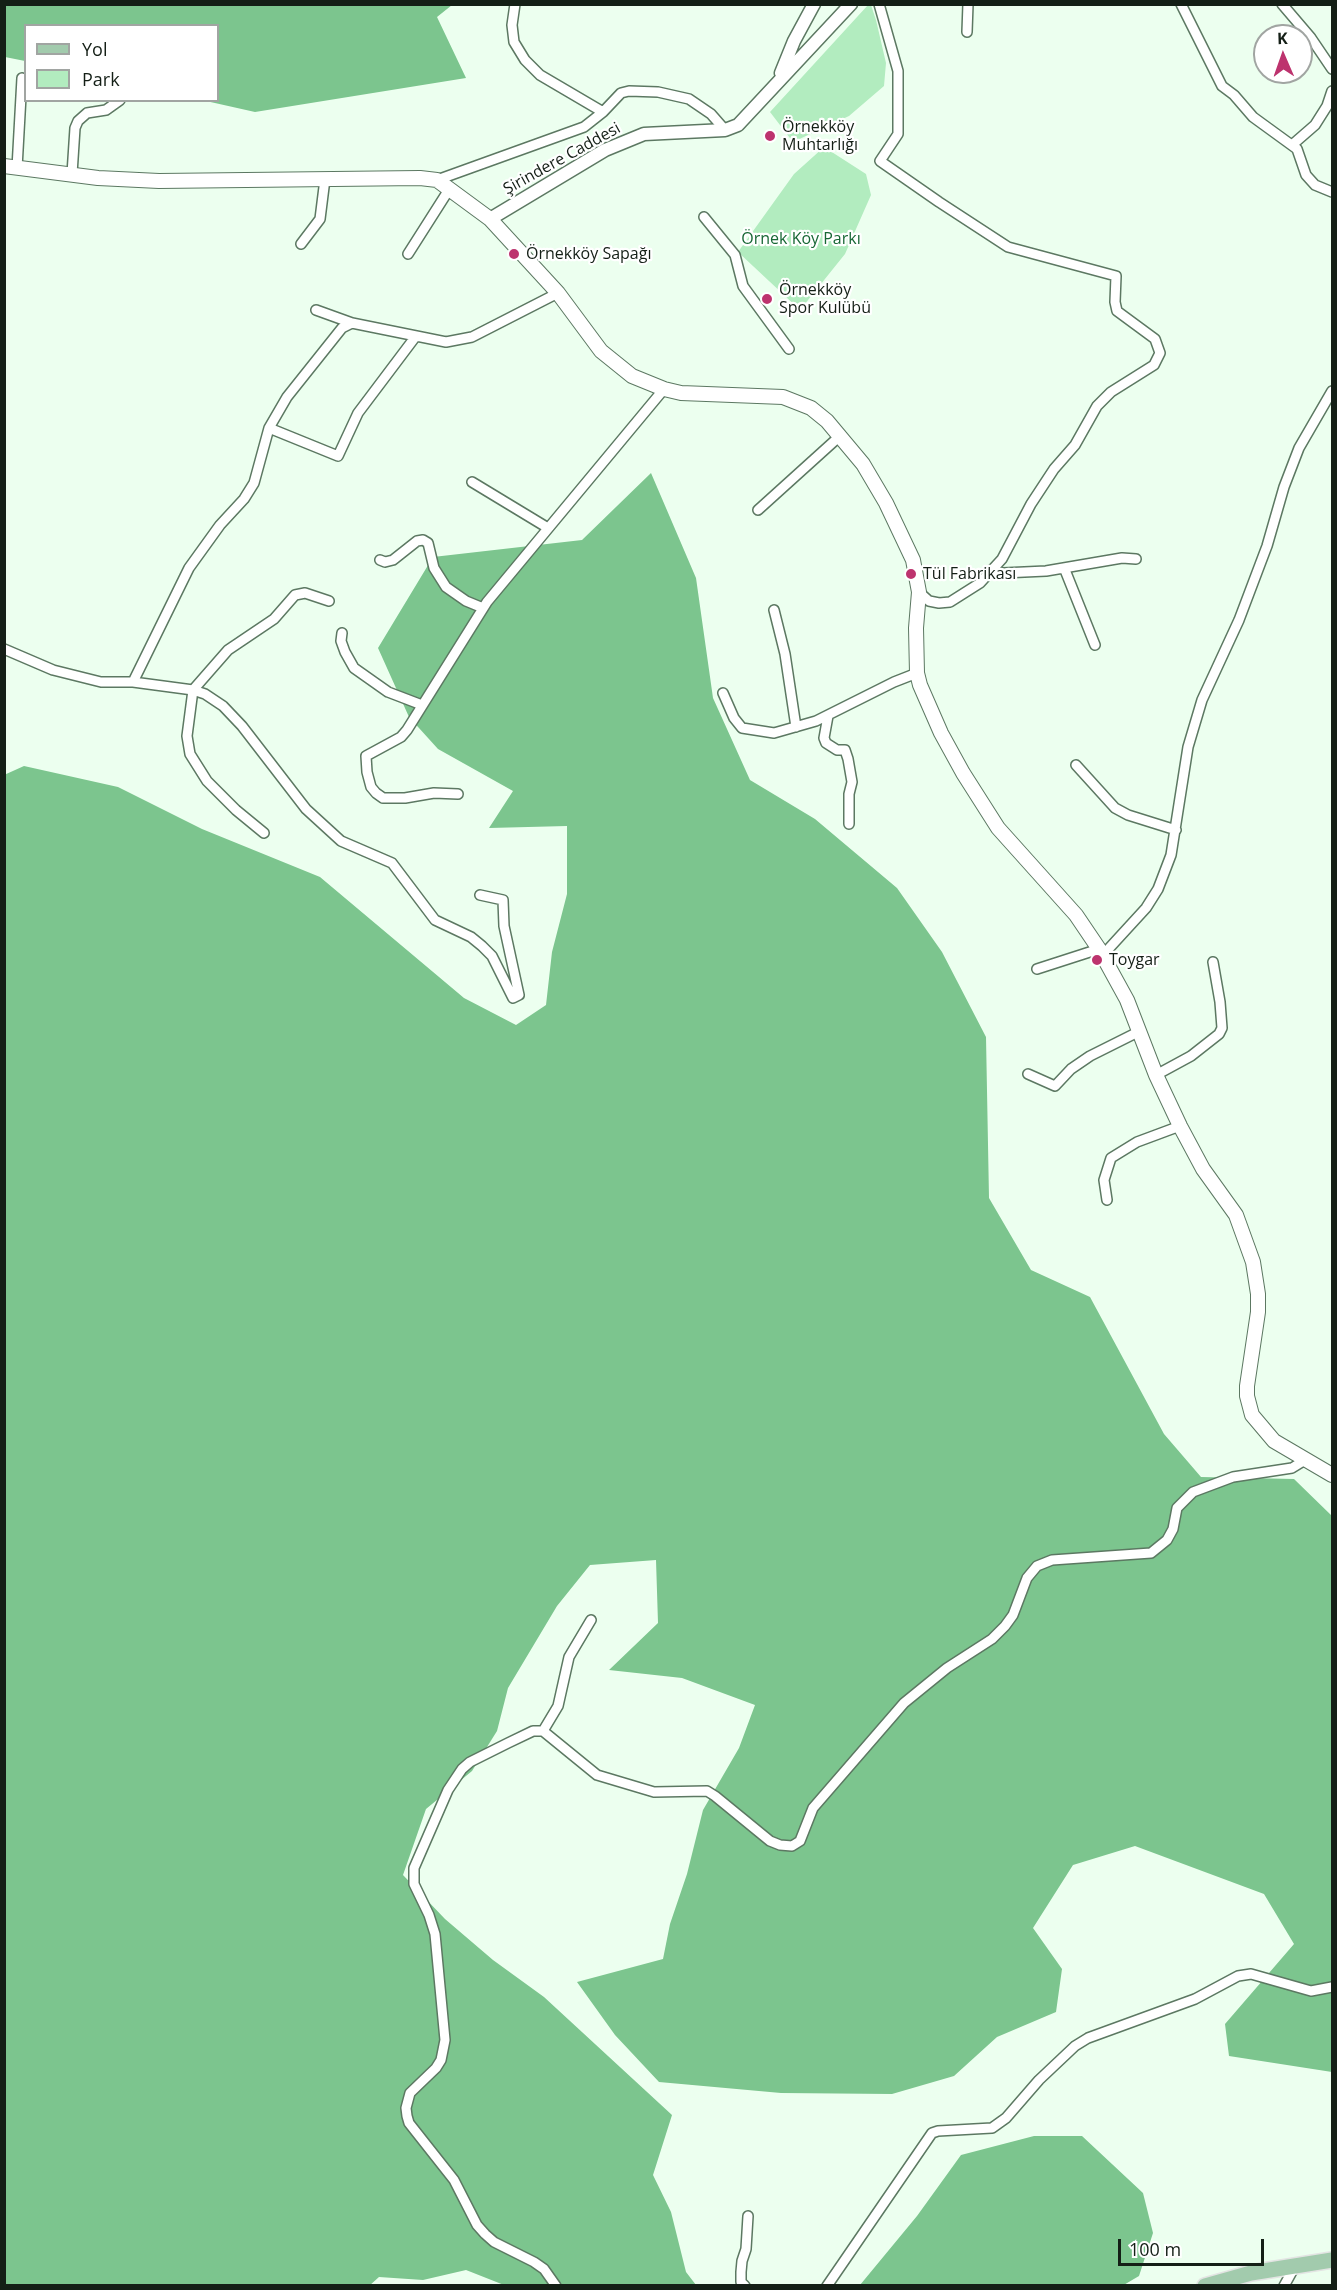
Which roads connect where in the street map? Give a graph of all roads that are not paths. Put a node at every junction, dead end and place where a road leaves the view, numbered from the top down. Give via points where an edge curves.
1 (515, 4) edge
2 (813, 4) edge
3 (851, 4) edge
4 (879, 4) edge
5 (968, 4) edge
6 (1181, 4) edge
7 (1282, 4) edge
8 (967, 33) dead end
9 (1332, 69) edge
10 (22, 78) dead end
11 (778, 80) junction
12 (1332, 91) edge
13 (117, 102) edge
14 (603, 112) junction
15 (725, 130) junction
16 (1292, 145) junction
17 (11, 167) edge
18 (72, 174) junction
19 (325, 179) junction
20 (437, 180) junction
21 (450, 188) junction
22 (1332, 192) edge
23 (704, 217) dead end
24 (490, 219) junction
25 (301, 244) dead end
26 (408, 254) dead end
27 (558, 293) junction
28 (316, 310) dead end
29 (352, 323) junction
30 (416, 336) junction
31 (789, 349) dead end
32 (664, 389) junction
33 (1332, 391) edge
34 (269, 428) junction
35 (841, 435) junction
36 (472, 482) dead end
37 (758, 510) dead end
38 (549, 528) junction
39 (1136, 559) dead end
40 (380, 560) dead end
41 (1065, 570) junction
42 (991, 571) junction
43 (920, 592) junction
44 (329, 601) dead end
45 (483, 608) junction
46 (774, 610) dead end
47 (342, 633) dead end
48 (1095, 645) dead end
49 (4, 649) edge
50 (917, 673) junction
51 (133, 682) junction
52 (193, 690) junction
53 (723, 693) dead end
54 (422, 705) junction
55 (828, 716) junction
56 (796, 727) junction
57 (1076, 765) dead end
58 (458, 794) dead end
59 (849, 824) dead end
60 (1176, 830) junction
61 (264, 832) dead end
62 (480, 895) dead end
63 (1100, 953) junction
64 (1212, 962) dead end
65 (1037, 969) dead end
66 (1140, 1031) junction
67 (1028, 1074) dead end
68 (1155, 1075) junction
69 (1180, 1126) junction
70 (1107, 1200) dead end
71 (1305, 1460) junction
72 (1332, 1475) edge
73 (591, 1620) dead end
74 (543, 1731) junction
75 (1332, 1987) edge
76 (748, 2216) dead end
77 (1332, 2260) edge
78 (1295, 2266) junction
79 (556, 2286) edge
80 (745, 2286) edge
81 (827, 2286) edge
82 (1205, 2286) edge
83 (1284, 2286) edge

1 - 14 street via 514,42 525,60 540,75
2 - 11 street
3 - 11 street
4 - 42 street via 898,71 898,134 880,161 1008,247 1116,276 1117,311 1155,339 1160,352 1154,365 1096,406
5 - 8 street
6 - 16 street via 1222,86 1262,124
7 - 9 street
10 - 17 street
11 - 15 street via 738,125
12 - 16 street via 1315,125
13 - 18 street via 106,110 87,113 78,121
14 - 15 street via 621,93 658,92 689,99
14 - 20 street via 584,127
15 - 24 street, Şirindere Caddesi via 644,134 605,150
16 - 22 street via 1306,175 1315,185
17 - 18 main road
18 - 19 main road via 159,181
19 - 20 main road
19 - 25 street via 320,219
20 - 21 main road
21 - 24 main road
21 - 26 street
23 - 31 street via 735,255 743,286
24 - 27 main road
27 - 30 street via 472,337 446,342
27 - 32 main road via 609,359 632,376
28 - 29 street
29 - 30 street
29 - 34 street via 342,328 287,397
30 - 34 street via 358,413 338,456
32 - 35 main road via 783,397 811,408
32 - 38 street
33 - 60 street via 1299,448 1239,620 1202,700 1188,747
34 - 51 street via 254,483 189,568
35 - 37 street
35 - 43 main road via 864,464 886,503 913,560
36 - 38 street
38 - 45 street
39 - 41 street via 1122,558
40 - 45 street via 393,560 423,540 428,543 446,587
41 - 42 street
41 - 48 street
42 - 43 street via 950,602 929,601
43 - 50 main road
44 - 52 street via 305,593 295,595 274,619 228,650
45 - 54 street
46 - 56 street
47 - 54 street via 341,641 354,668 388,692
49 - 51 street via 53,670 101,682
50 - 55 street
50 - 63 main road via 941,733 998,828 1076,915
51 - 52 street
52 - 61 street via 187,736 190,754 207,781
52 - 62 street via 223,705 306,809 341,841 392,863 435,920 482,946 492,956 513,998 519,995 504,926 503,900
53 - 56 street via 742,728 774,734
54 - 58 street via 401,737 366,756 371,787 383,798 395,799
55 - 56 street
55 - 59 street via 826,743 845,750 848,759 852,783
57 - 60 street via 1115,808
60 - 63 street via 1158,889 1146,908
63 - 65 street
63 - 66 main road
64 - 68 street via 1221,1010 1219,1034 1191,1056
66 - 67 street via 1090,1056 1055,1086
66 - 68 main road
68 - 69 main road
69 - 70 street via 1137,1142 1111,1158 1104,1179
69 - 71 main road via 1203,1169 1236,1215 1253,1262 1258,1311 1246,1386 1249,1407 1266,1433
71 - 72 main road
71 - 74 street via 1292,1468 1213,1482 1193,1492 1177,1508 1167,1540 1151,1552 1052,1560 1037,1566 1027,1578 1005,1626 904,1703 813,1808 800,1840 792,1846 770,1841 707,1791 654,1792 597,1775
73 - 74 street via 569,1657 558,1706
74 - 79 street via 533,1731 462,1769 448,1790 416,1861 414,1884 435,1934 444,2051 436,2068 410,2093 406,2108 410,2123 454,2180 477,2225 494,2242 544,2269
75 - 81 street via 1311,1991 1251,1974 1238,1976 1195,1999 1088,2038 1075,2046 992,2128 932,2133
76 - 80 street via 741,2272
77 - 78 main road
78 - 82 main road
78 - 83 street

